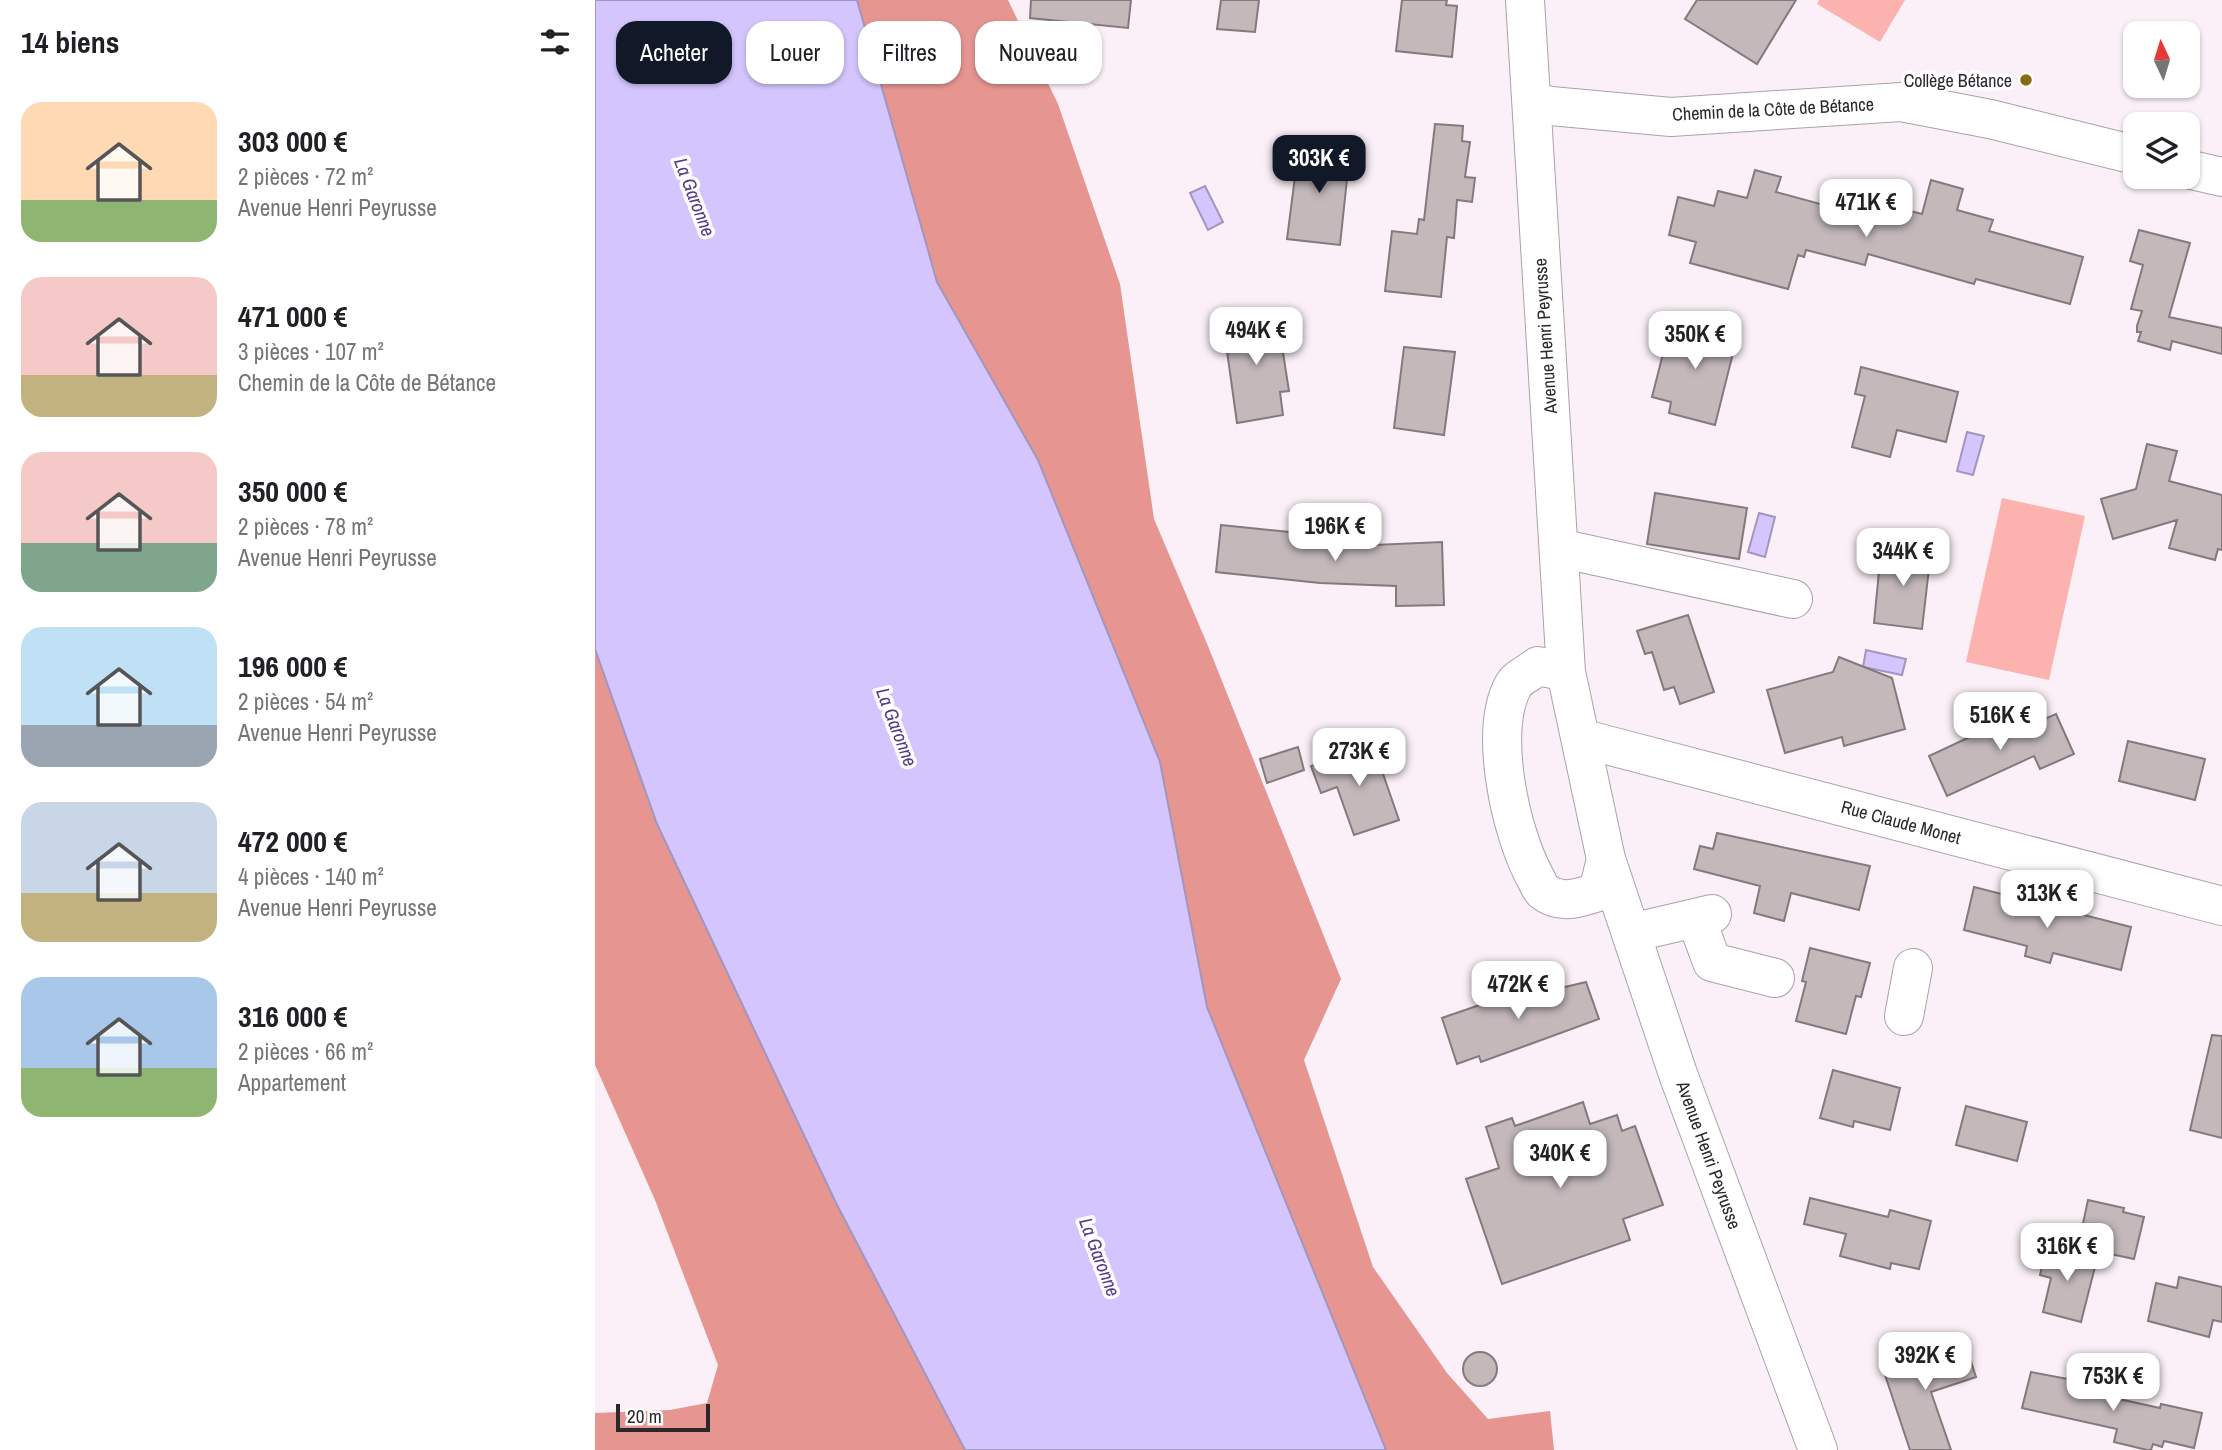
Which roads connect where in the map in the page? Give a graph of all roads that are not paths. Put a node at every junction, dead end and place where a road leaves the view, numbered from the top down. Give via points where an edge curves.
1 (1525, 0) edge
2 (1532, 102) junction
3 (2123, 152) edge
4 (2200, 172) edge
5 (2222, 177) edge
6 (1559, 548) junction
7 (1793, 599) dead end
8 (1566, 672) junction
9 (1580, 738) junction
10 (1606, 859) junction
11 (2222, 906) edge
12 (1631, 933) junction
13 (1913, 968) dead end
14 (1775, 978) dead end
15 (1903, 1016) dead end
16 (1818, 1450) edge

1 - 2 street, Avenue Henri Peyrusse
2 - 3 street, Chemin de la Côte de Bétance via 1671,117 1901,102
2 - 6 street, Avenue Henri Peyrusse
4 - 5 street
6 - 7 street
6 - 8 street, Avenue Henri Peyrusse
8 - 9 street, Avenue Henri Peyrusse
8 - 10 street, Avenue Henri Peyrusse via 1538,666 1514,684 1503,719 1511,809 1524,858 1543,891 1570,901 1598,892
9 - 10 street, Avenue Henri Peyrusse
9 - 11 street, Rue Claude Monet
10 - 12 street, Avenue Henri Peyrusse
12 - 14 street via 1704,916 1712,962
12 - 16 street, Avenue Henri Peyrusse via 1678,1074
13 - 15 street

